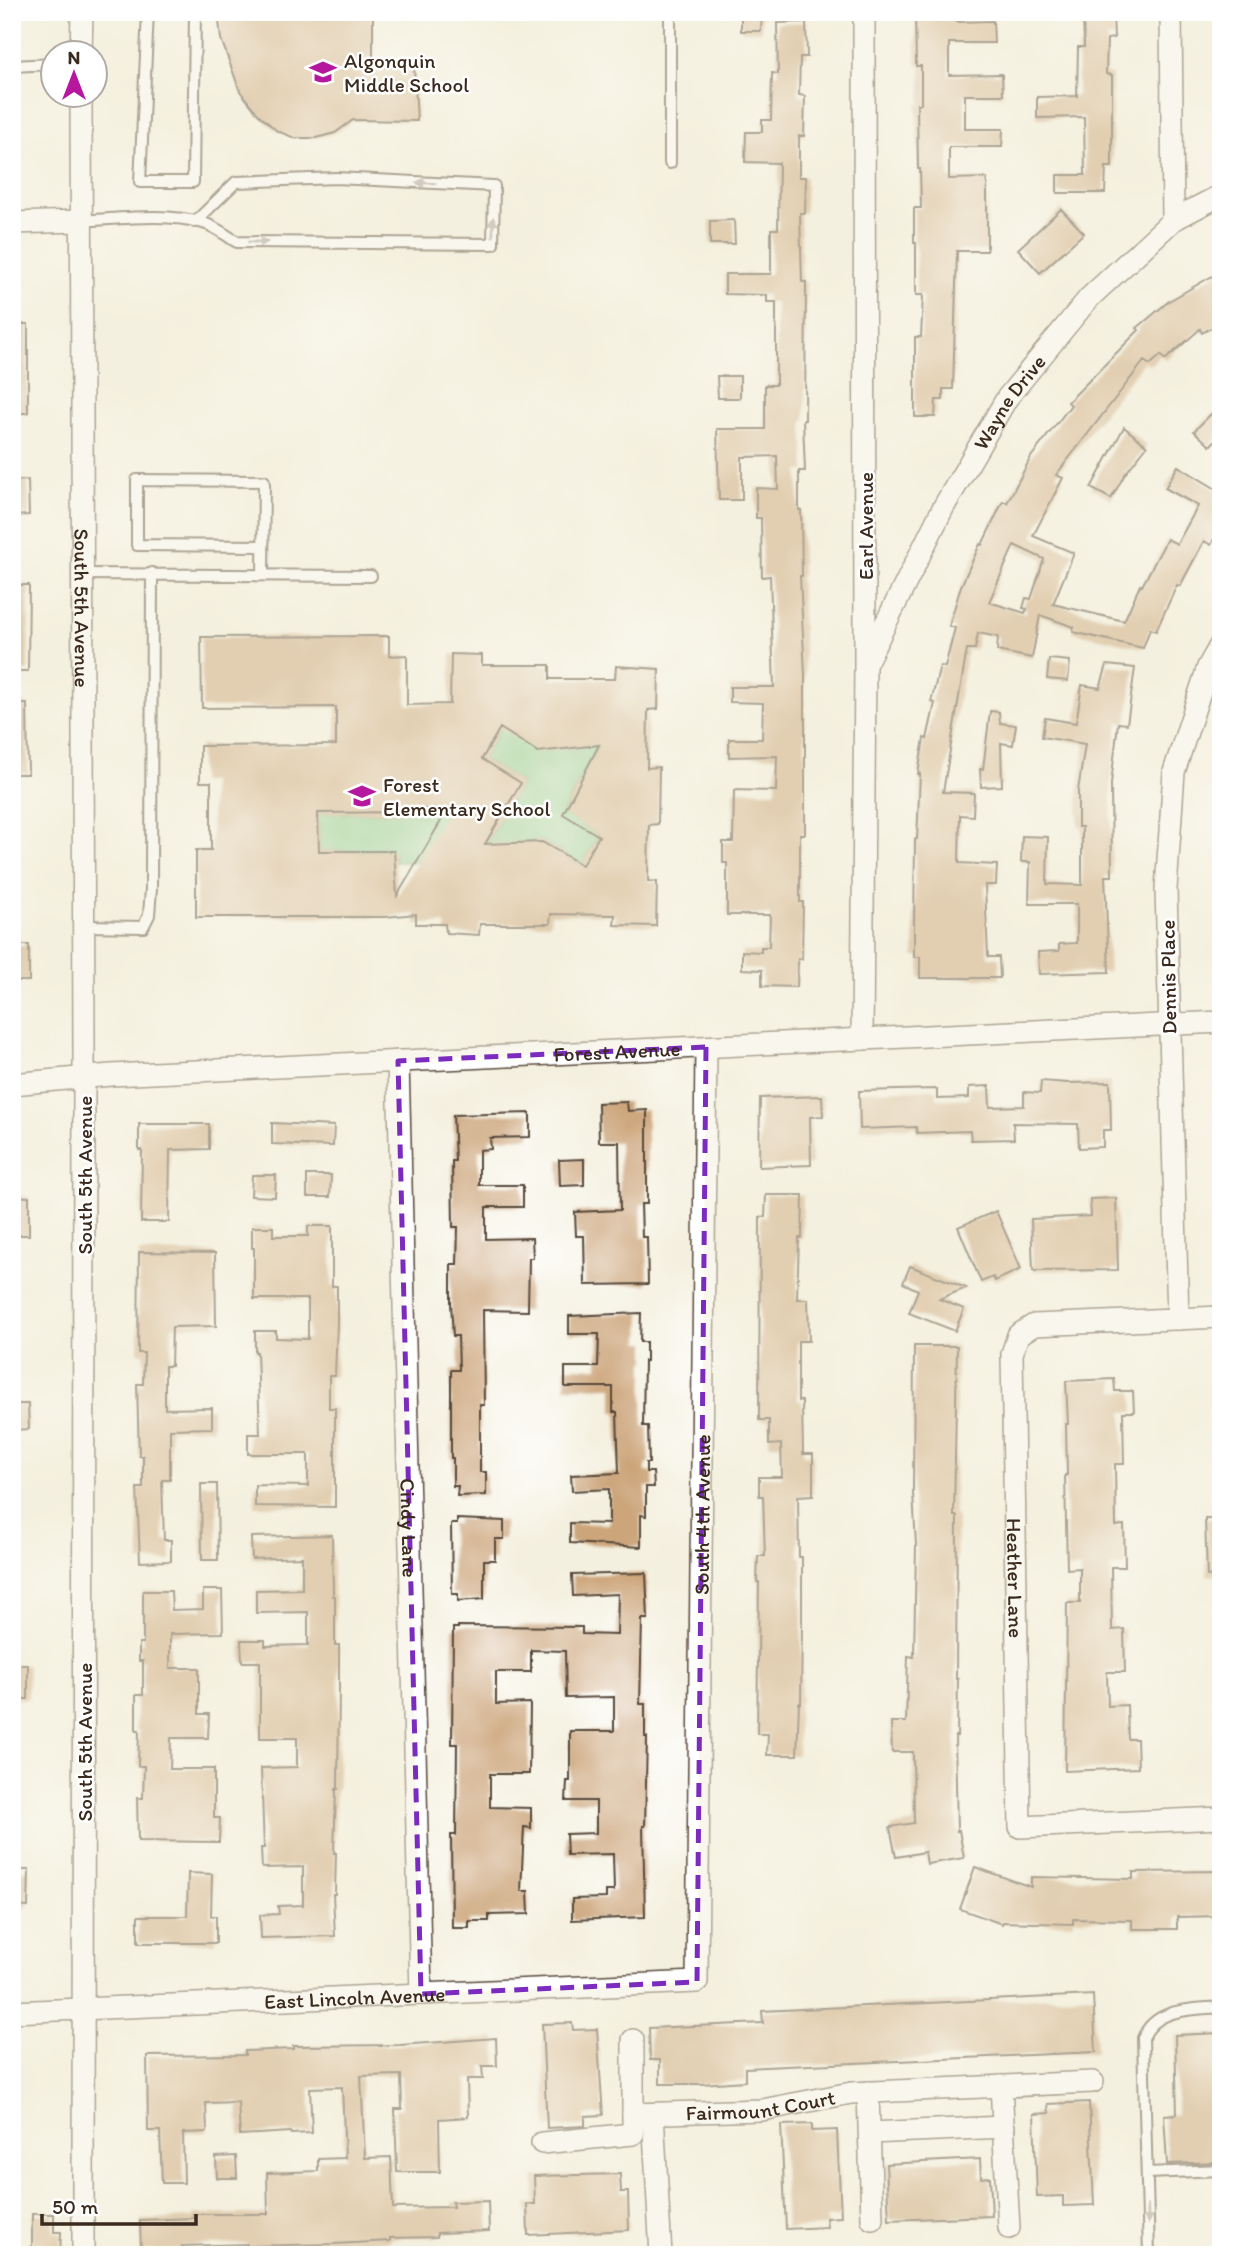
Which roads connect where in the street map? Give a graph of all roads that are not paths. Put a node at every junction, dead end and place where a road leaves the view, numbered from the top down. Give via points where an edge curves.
1 (82, 12) edge
2 (148, 12) edge
3 (195, 12) edge
4 (670, 12) edge
5 (864, 12) edge
6 (1171, 12) edge
7 (81, 38) edge
8 (38, 65) edge
9 (12, 66) edge
10 (81, 108) edge
11 (670, 163) dead end
12 (1221, 195) edge
13 (1173, 219) junction
14 (80, 220) junction
15 (195, 222) junction
16 (12, 223) edge
17 (263, 546) junction
18 (152, 573) junction
19 (83, 574) junction
20 (263, 576) junction
21 (371, 576) dead end
22 (1221, 644) edge
23 (865, 665) junction
24 (84, 926) junction
25 (1221, 1022) edge
26 (1169, 1024) junction
27 (862, 1039) junction
28 (706, 1047) junction
29 (398, 1061) junction
30 (84, 1076) junction
31 (12, 1084) edge
32 (1221, 1317) edge
33 (1178, 1319) junction
34 (1221, 1818) edge
35 (697, 1982) joint
36 (421, 1994) junction
37 (1221, 2007) edge
38 (83, 2009) junction
39 (12, 2012) edge
40 (633, 2040) dead end
41 (1093, 2082) dead end
42 (1001, 2085) junction
43 (868, 2092) junction
44 (643, 2114) junction
45 (1004, 2127) junction
46 (870, 2133) junction
47 (542, 2143) dead end
48 (1221, 2170) edge
49 (1147, 2173) junction
50 (872, 2219) dead end
51 (1009, 2228) dead end
52 (83, 2255) edge
53 (661, 2255) edge
54 (1149, 2255) edge

1 - 7 street
2 - 3 lane via 140,183 193,183
4 - 11 lane
5 - 23 street, Earl Avenue
6 - 13 street
8 - 9 lane
10 - 14 street, South 5th Avenue
12 - 13 street, Wayne Drive
13 - 23 street, Wayne Drive via 1089,298 1007,397 943,508
14 - 15 lane via 170,218
14 - 16 street
14 - 19 street, South 5th Avenue
15 -> 15 lane via 237,242 493,244 494,186 335,178 236,182
17 - 17 lane via 264,481 137,480 137,545
17 - 20 lane
18 - 19 lane
18 - 20 lane
18 - 24 lane via 149,915 143,927
19 - 24 street, South 5th Avenue
20 - 21 lane
22 - 26 street, Dennis Place via 1208,667 1174,772 1166,889
23 - 27 street, Earl Avenue
24 - 30 street, South 5th Avenue
25 - 26 street, Forest Avenue
26 - 27 street, Forest Avenue
26 - 33 street, Dennis Place
27 - 28 street, Forest Avenue
28 - 29 street, Forest Avenue
28 - 35 street, South 4th Avenue
29 - 30 street, Forest Avenue
29 - 36 street, Cindy Lane
30 - 31 street, Forest Avenue
30 - 38 street, South 5th Avenue
32 - 33 street, Heather Lane
33 - 34 street, Heather Lane via 1034,1325 1018,1335 1012,1354 1020,1827
35 - 36 street, East Lincoln Avenue
36 - 38 street, East Lincoln Avenue
37 - 49 lane via 1162,2015 1146,2030 1142,2047
38 - 39 street, East Lincoln Avenue
38 - 52 street, South 5th Avenue
40 - 44 street
41 - 42 street, Fairmount Court
42 - 43 street, Fairmount Court
42 - 45 street
43 - 44 street, Fairmount Court via 762,2109
43 - 46 street
44 - 47 street via 633,2134
44 - 53 street
45 - 46 street
45 - 51 street
46 - 50 street
48 - 49 lane
49 -> 54 lane

